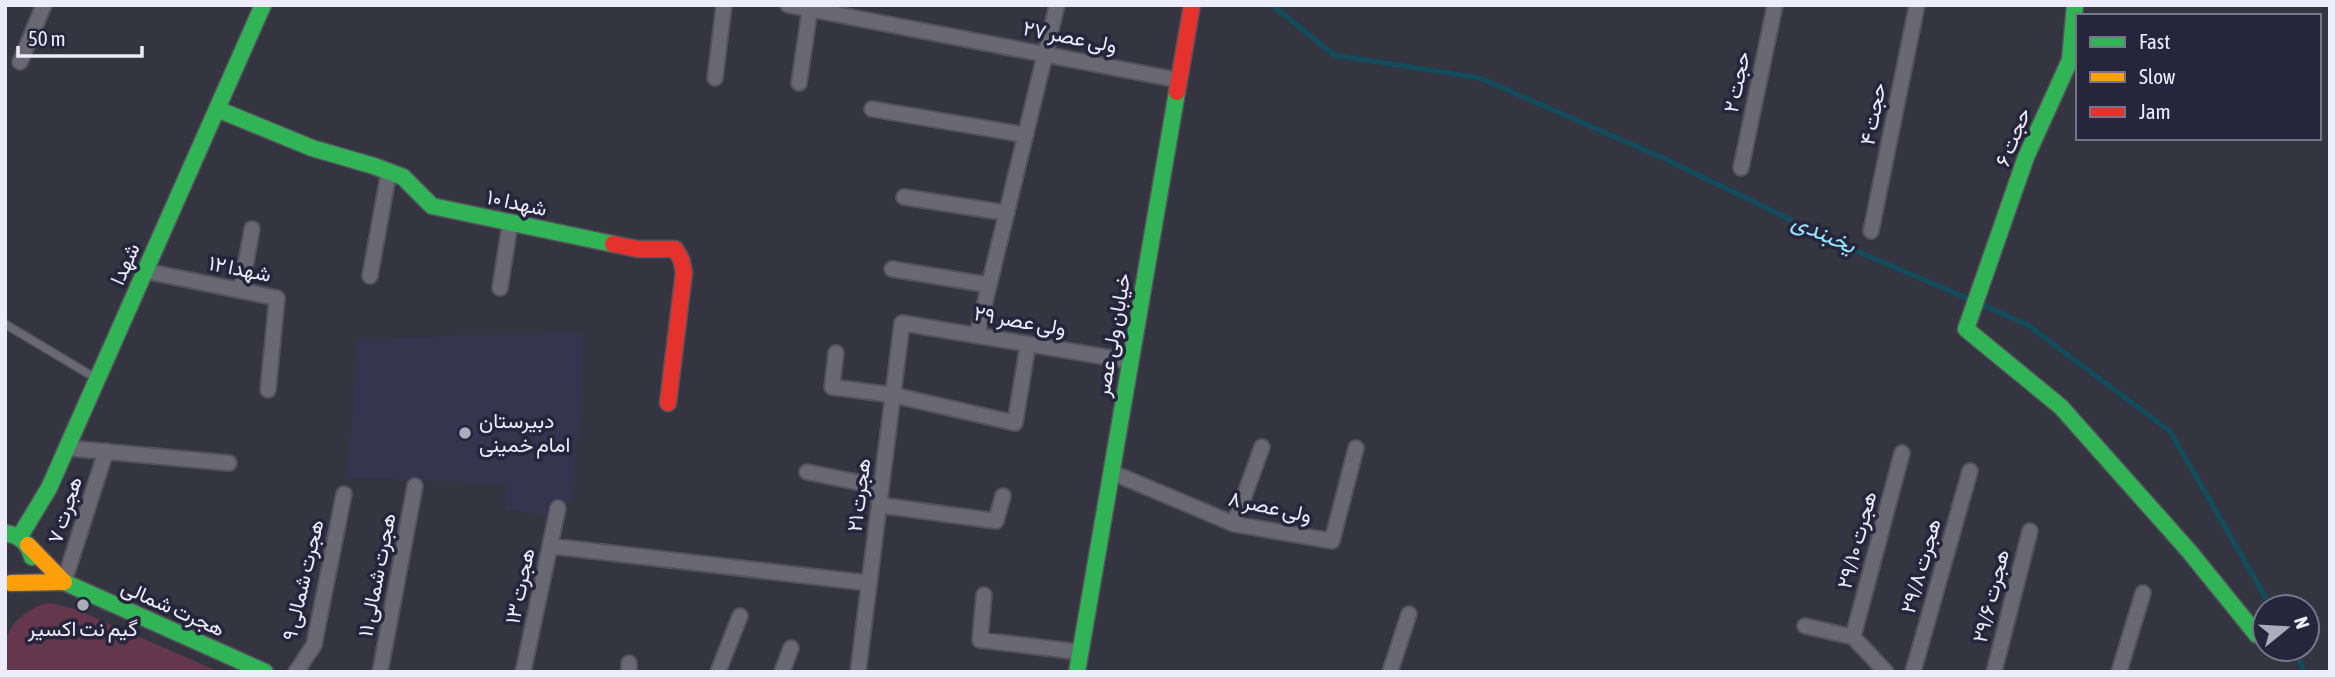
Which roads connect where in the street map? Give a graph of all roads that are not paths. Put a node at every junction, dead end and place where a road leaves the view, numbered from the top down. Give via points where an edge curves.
1 (44, 5) edge
2 (263, 5) edge
3 (724, 5) edge
4 (1057, 5) edge
5 (1192, 5) edge
6 (1775, 5) edge
7 (1916, 5) edge
8 (2074, 5) edge
9 (800, 7) edge
10 (1045, 54) junction
11 (20, 62) dead end
12 (715, 78) dead end
13 (1178, 80) junction
14 (800, 83) dead end
15 (217, 108) junction
16 (872, 108) dead end
17 (1026, 135) junction
18 (1741, 168) dead end
19 (389, 172) junction
20 (904, 197) dead end
21 (1007, 213) junction
22 (510, 223) junction
23 (252, 229) dead end
24 (1871, 231) dead end
25 (892, 269) dead end
26 (145, 271) junction
27 (370, 276) dead end
28 (989, 285) junction
29 (500, 288) dead end
30 (241, 290) junction
31 (902, 323) joint
32 (5, 324) edge
33 (977, 335) junction
34 (1028, 344) junction
35 (836, 353) dead end
36 (1130, 361) junction
37 (97, 379) junction
38 (268, 390) dead end
39 (893, 395) junction
40 (668, 403) dead end
41 (1262, 447) dead end
42 (1356, 447) dead end
43 (67, 448) junction
44 (107, 452) junction
45 (1902, 453) dead end
46 (229, 463) dead end
47 (1969, 471) dead end
48 (807, 472) dead end
49 (1111, 472) junction
50 (415, 486) dead end
51 (881, 487) junction
52 (344, 494) dead end
53 (1003, 496) dead end
54 (879, 505) junction
55 (558, 509) dead end
56 (1234, 524) junction
57 (2030, 531) dead end
58 (18, 538) edge
59 (550, 546) junction
60 (64, 582) junction
61 (8, 583) edge
62 (869, 583) junction
63 (2143, 593) dead end
64 (984, 595) dead end
65 (1409, 614) dead end
66 (740, 616) dead end
67 (1805, 626) dead end
68 (2251, 628) edge
69 (1853, 637) junction
70 (791, 648) dead end
71 (1080, 652) junction
72 (265, 672) edge
73 (296, 672) edge
74 (380, 672) edge
75 (523, 672) edge
76 (718, 672) edge
77 (782, 672) edge
78 (858, 672) edge
79 (1077, 672) edge
80 (1390, 672) edge
81 (1886, 672) edge
82 (1913, 672) edge
83 (1994, 672) edge
84 (2119, 672) edge

1 - 11 street
2 - 15 street, شهدا
3 - 12 street
4 - 10 street
5 - 13 street, خیابان ولی عصر
6 - 18 street, حجت ۲
7 - 24 street, حجت ۴
8 - 68 street, حجت ۶ via 2070,60 2026,157 1966,329 2061,407
9 - 10 street, ولی عصر ۲۷
9 - 14 street
10 - 13 street, ولی عصر ۲۷
10 - 17 street
13 - 36 street, خیابان ولی عصر
15 - 19 street, شهدا ۱۰ via 312,148
15 - 26 street, شهدا
16 - 17 street
17 - 21 street
19 - 22 street, شهدا ۱۰ via 403,177 432,206
19 - 27 street
20 - 21 street
21 - 28 street
22 - 29 street
22 - 40 street, شهدا ۱۰ via 638,249 675,249 684,272
23 - 30 street
25 - 28 street
26 - 30 street, شهدا ۱۲
26 - 37 street, شهدا
28 - 33 street
30 - 38 street, شهدا ۱۲ via 277,298
31 - 33 street, ولی عصر ۲۹
31 - 39 street, هجرت ۲۱
32 - 37 lane
33 - 34 street, ولی عصر ۲۹
34 - 36 street, ولی عصر ۲۹
34 - 39 street via 1015,423
35 - 39 street via 832,387
36 - 49 street, خیابان ولی عصر
37 - 43 street, شهدا
39 - 51 street, هجرت ۲۱
41 - 56 street
42 - 56 street, ولی عصر ۸ via 1332,541
43 - 44 street
43 - 58 street, شهدا
44 - 46 street
44 - 60 street, هجرت ۷
45 - 69 street, هجرت ۲۹/۱۰
47 - 82 street, هجرت ۲۹/۸
48 - 51 street
49 - 56 street, ولی عصر ۸
49 - 71 street, خیابان ولی عصر
50 - 74 street, هجرت شمالی ۱۱
51 - 54 street, هجرت ۲۱
52 - 73 street, هجرت شمالی ۹ via 314,645
53 - 54 street via 996,521
54 - 62 street, هجرت ۲۱
55 - 59 street, هجرت ۱۳
57 - 83 street, هجرت ۲۹/۶
58 - 60 street
58 - 61 street via 32,559 22,579
59 - 62 street
59 - 75 street, هجرت ۱۳
60 - 61 street
60 - 72 street, هجرت شمالی
62 - 78 street, هجرت ۲۱
63 - 84 street
64 - 71 street via 980,640
65 - 80 street
66 - 76 street
67 - 69 street
69 - 81 street
70 - 77 street
71 - 79 street, خیابان ولی عصر

